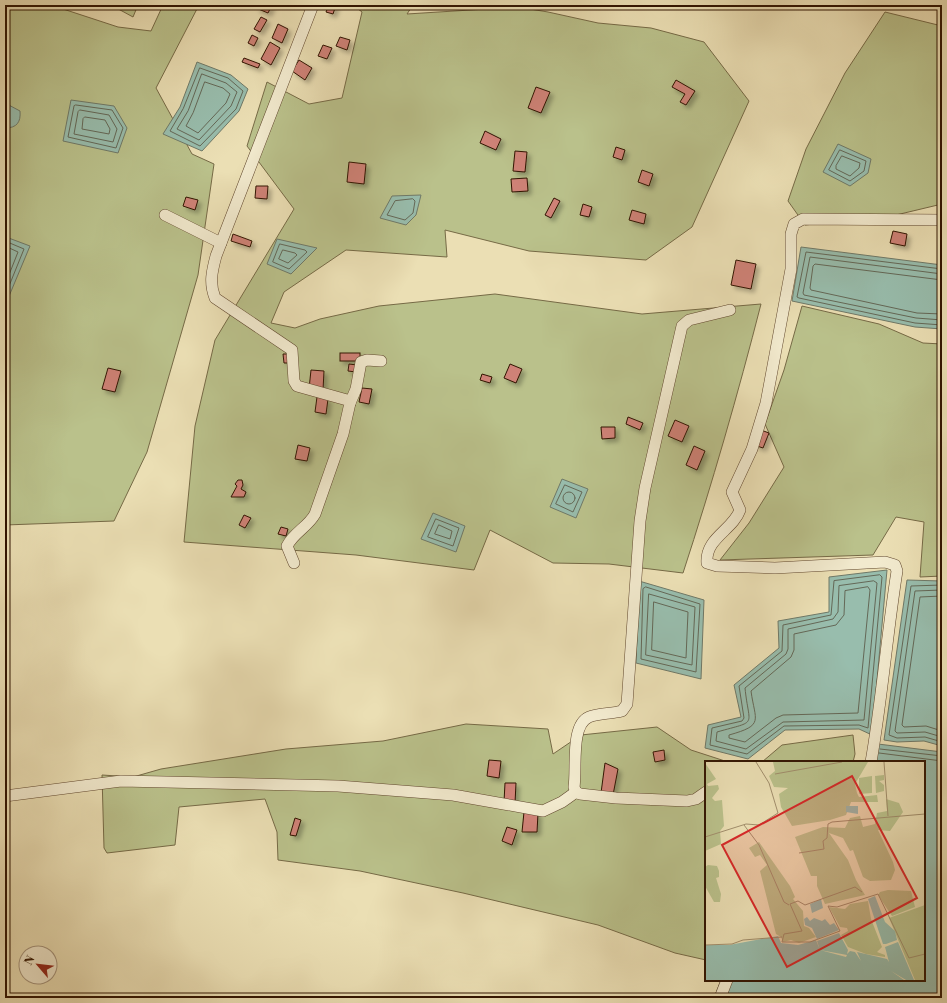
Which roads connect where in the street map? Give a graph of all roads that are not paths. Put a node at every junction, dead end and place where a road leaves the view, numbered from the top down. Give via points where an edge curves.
1 (313, 5) edge
2 (165, 215) dead end
3 (942, 220) edge
4 (222, 242) junction
5 (730, 310) dead end
6 (381, 361) dead end
7 (350, 403) junction
8 (294, 563) dead end
9 (871, 761) edge
10 (576, 792) junction
11 (705, 793) edge
12 (5, 796) edge
13 (727, 981) edge
14 (720, 998) edge

1 - 4 street
2 - 4 street
3 - 9 street via 803,219 794,224 791,234 791,269 766,403 752,449 733,490 733,497 740,510 715,539 707,559 707,563 710,564 775,568 885,562 895,565 897,571
4 - 7 street via 212,271 210,288 214,298 292,350 294,381 297,386
5 - 10 street via 689,320 682,326 679,335 644,488 628,699 622,711 597,714 582,723 577,736 574,786
6 - 7 street via 361,362 356,389
7 - 8 street via 343,434 315,514 311,522 292,536 287,546
10 - 11 street via 616,798 687,801
10 - 12 street via 543,811 453,795 338,786 120,781
13 - 14 street

